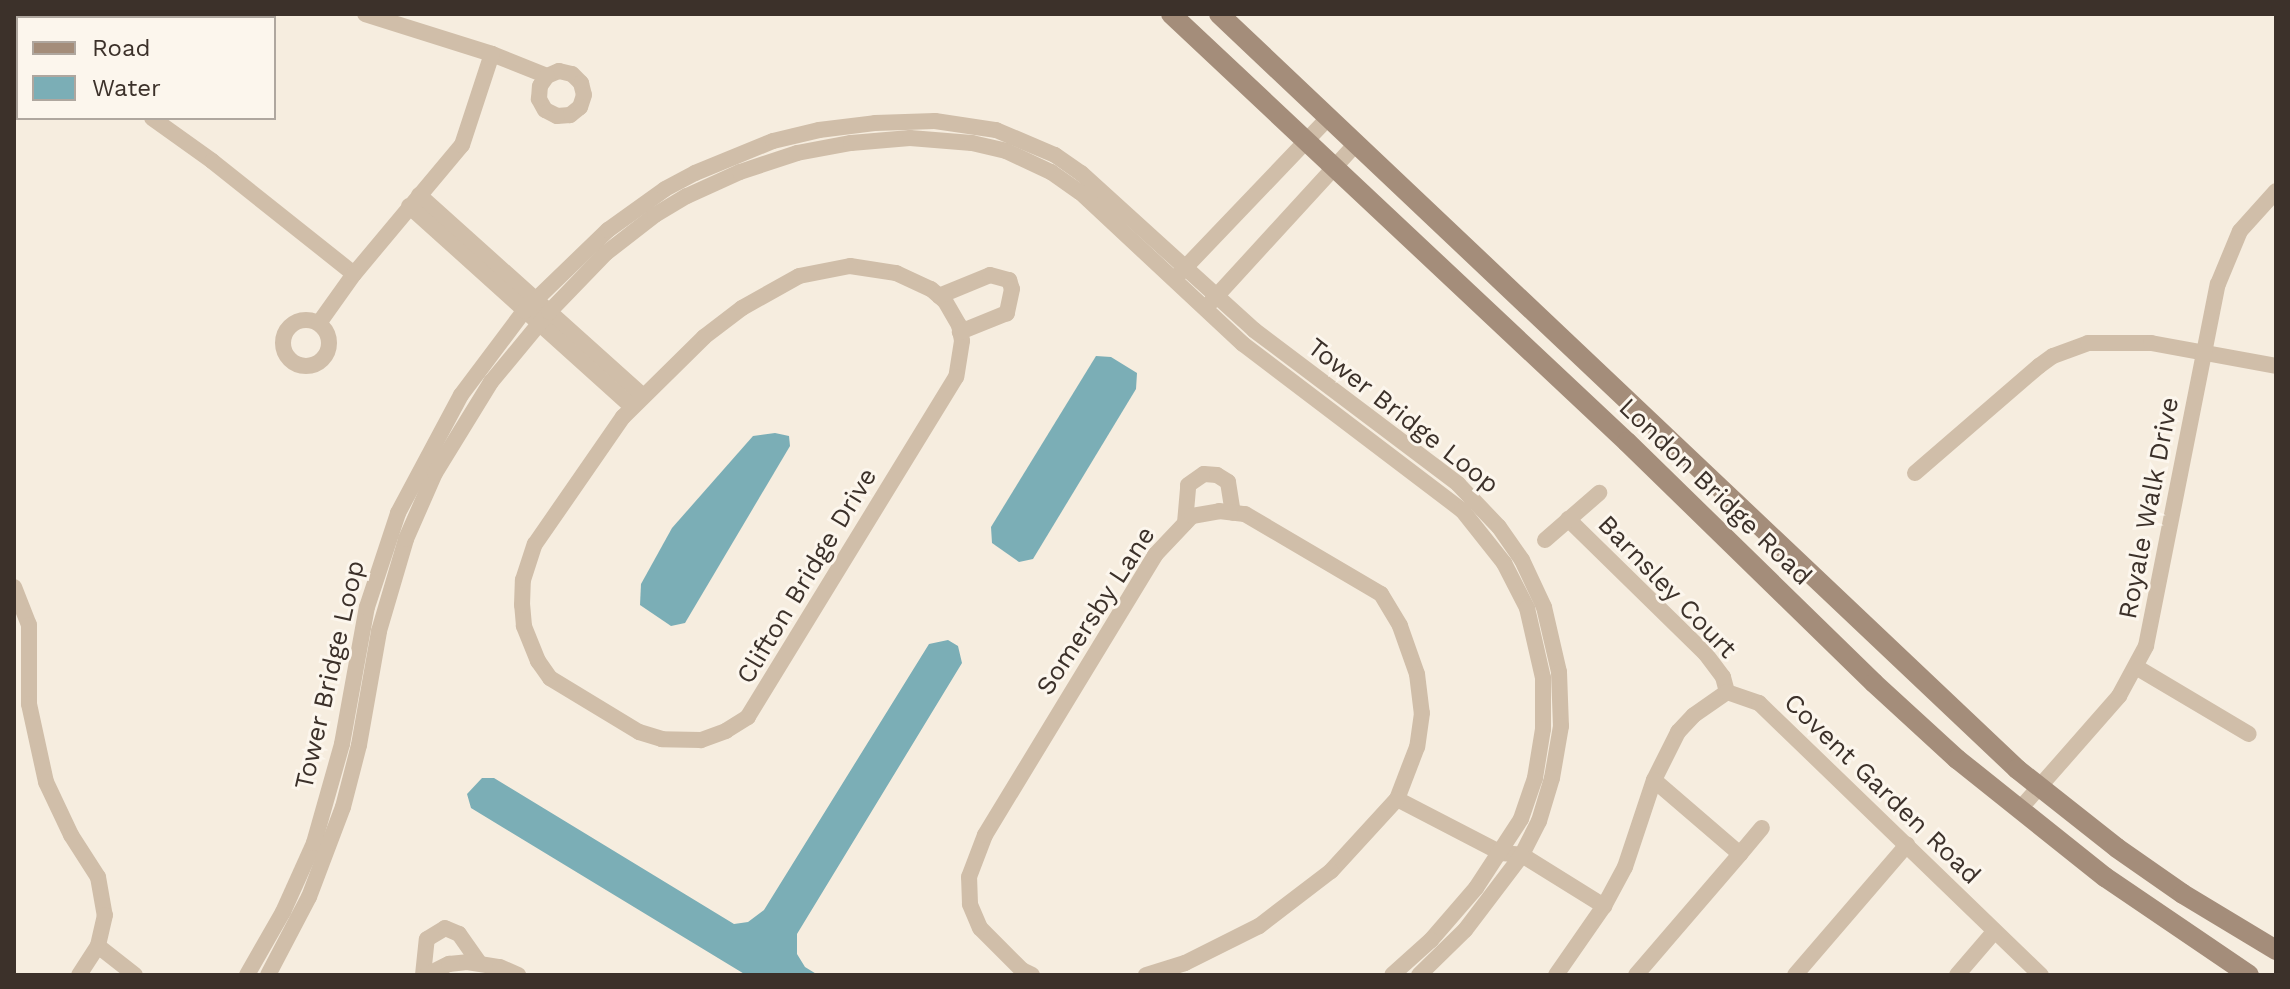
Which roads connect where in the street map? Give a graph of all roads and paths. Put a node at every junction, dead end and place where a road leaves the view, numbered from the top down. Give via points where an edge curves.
1 (365, 14) edge
2 (1171, 14) edge
3 (1219, 14) edge
4 (492, 54) junction
5 (547, 76) dead end
6 (1328, 118) junction
7 (155, 120) edge
8 (1304, 141) junction
9 (1356, 144) junction
10 (1333, 169) junction
11 (2276, 191) edge
12 (414, 201) junction
13 (1185, 267) junction
14 (354, 274) junction
15 (1174, 280) junction
16 (939, 296) junction
17 (1216, 296) junction
18 (530, 305) junction
19 (1204, 309) junction
20 (544, 317) junction
21 (319, 323) dead end
22 (960, 332) junction
23 (2204, 352) junction
24 (2276, 366) edge
25 (637, 402) junction
26 (1915, 473) dead end
27 (1599, 493) dead end
28 (1233, 513) junction
29 (1568, 519) junction
30 (1185, 523) junction
31 (1545, 540) dead end
32 (14, 587) edge
33 (2136, 667) junction
34 (1727, 692) junction
35 (2249, 734) dead end
36 (1654, 780) junction
37 (2037, 786) junction
38 (1397, 799) junction
39 (2019, 810) junction
40 (1762, 828) dead end
41 (1907, 845) junction
42 (1501, 853) junction
43 (1740, 854) junction
44 (1522, 855) junction
45 (1604, 906) junction
46 (1994, 932) junction
47 (98, 946) junction
48 (2276, 950) edge
49 (479, 963) junction
50 (79, 975) edge
51 (135, 975) edge
52 (247, 975) edge
53 (268, 975) edge
54 (425, 975) edge
55 (518, 975) edge
56 (1032, 975) edge
57 (1146, 975) edge
58 (1392, 975) edge
59 (1419, 975) edge
60 (1556, 975) edge
61 (1636, 975) edge
62 (1795, 975) edge
63 (1957, 975) edge
64 (2041, 975) edge
65 (2249, 975) edge

1 - 4 street
2 - 8 main road, London Bridge Road
3 - 6 main road, London Bridge Road
4 - 5 street
4 - 12 street via 462,145
6 - 8 street
6 - 9 main road, London Bridge Road
7 - 14 street
8 - 10 main road, London Bridge Road
8 - 13 street
9 - 10 street
9 - 37 main road, London Bridge Road
10 - 17 street
10 - 39 main road, London Bridge Road via 1627,442 1874,683
11 - 23 street, Royale Walk Drive via 2254,212 2223,266
12 - 14 street
12 - 18 street
13 - 15 street
13 - 17 street, Tower Bridge Loop
13 - 18 street, Tower Bridge Loop via 1055,155 996,130 910,121 844,126 783,139 695,173 608,230
14 - 21 street
15 - 19 street, Tower Bridge Loop
15 - 20 street, Tower Bridge Loop via 1080,192 1026,159 972,143 880,139 797,153 710,184 655,215
16 - 22 street
16 - 22 street via 990,275 1009,280 1007,313
16 - 25 street, Clifton Bridge Drive via 914,280 874,268 799,276 704,337
17 - 19 street
17 - 44 street, Tower Bridge Loop via 1458,484 1486,511 1522,560 1550,628 1561,699 1552,778
18 - 20 street
18 - 52 street, Tower Bridge Loop via 461,395 398,513 367,607 342,744 314,843
19 - 42 street, Tower Bridge Loop via 1462,510 1516,584 1539,652 1543,729 1528,801
20 - 25 street
20 - 53 street, Tower Bridge Loop via 469,414 419,509 379,631 359,745 334,837
22 - 25 street, Clifton Bridge Drive via 962,356 956,377 759,702 748,717 701,740 639,732 550,678 524,626 523,580 535,544
23 - 24 street
23 - 26 street via 2128,340 2070,349 2039,366
23 - 33 street, Royale Walk Drive via 2157,603
27 - 29 street, Barnsley Court
28 - 30 street, Somersby Lane via 1192,516
28 - 30 street via 1228,482 1204,474 1188,485
28 - 38 street, Somersby Lane via 1264,524 1381,594 1400,626 1417,674 1422,713 1417,747
29 - 31 street, Barnsley Court
29 - 34 street, Barnsley Court via 1705,653
30 - 56 street, Somersby Lane via 1155,555 985,835 969,877 970,904 980,928
32 - 47 street via 29,625 29,704 43,769 55,804 98,877 104,900
33 - 35 street
33 - 37 street, Royale Walk Drive via 2101,717
34 - 36 street via 1678,732
34 - 41 street, Covent Garden Road via 1759,703
36 - 43 street
36 - 45 street via 1625,867
37 - 39 street, Royale Walk Drive
37 - 48 main road, London Bridge Road via 2173,887
38 - 42 street
38 - 57 street, Somersby Lane via 1331,871 1259,926 1185,963
39 - 65 main road, London Bridge Road via 2117,886
40 - 43 street
41 - 46 street, Covent Garden Road
41 - 62 street
42 - 44 street
42 - 58 street, Tower Bridge Loop via 1454,915
43 - 61 street
44 - 45 street
44 - 59 street, Tower Bridge Loop via 1465,930
45 - 60 street
46 - 63 street
46 - 64 street, Covent Garden Road
47 - 50 street
47 - 51 street
49 - 54 street via 449,964
49 - 54 street via 459,934 445,928 427,939
49 - 55 street

